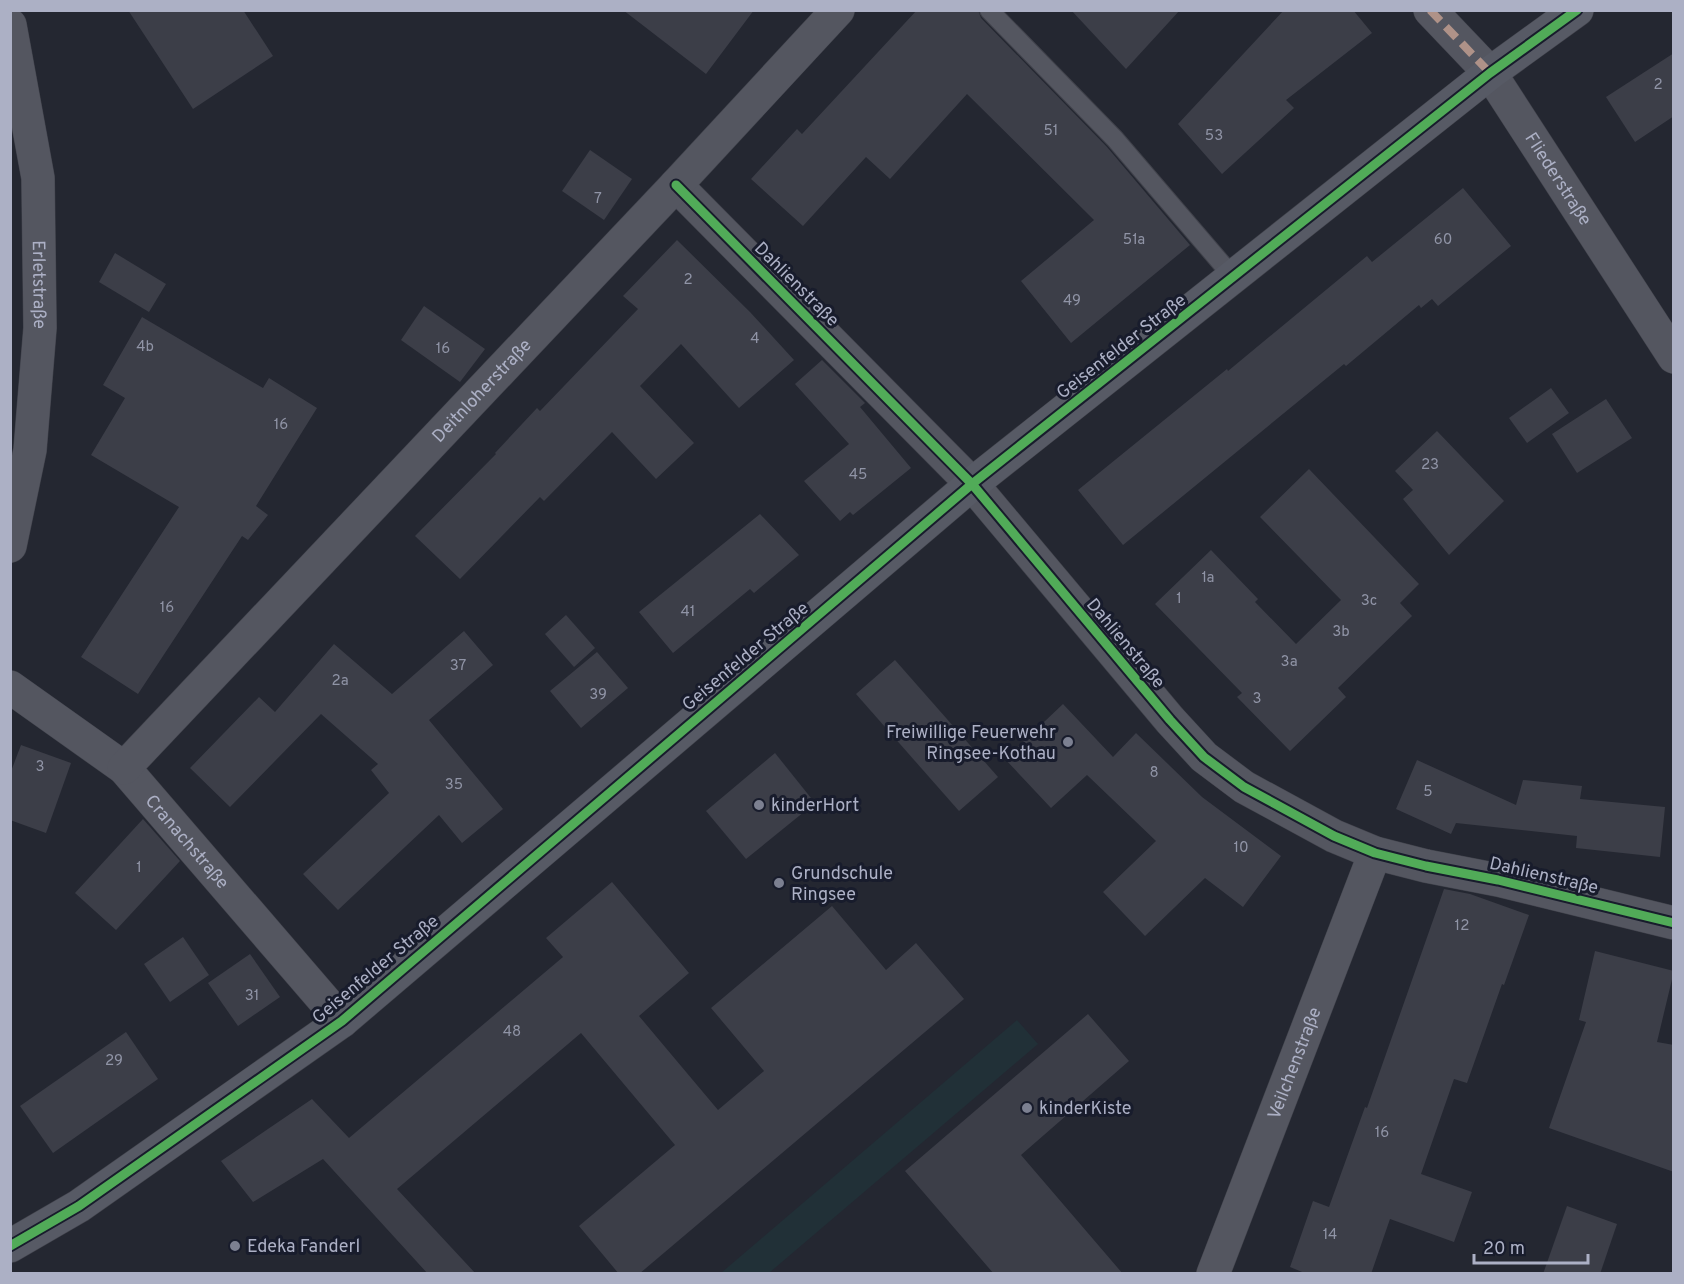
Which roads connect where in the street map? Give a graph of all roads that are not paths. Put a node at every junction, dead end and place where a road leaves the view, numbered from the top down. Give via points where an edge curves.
1 (838, 10) edge
2 (989, 10) edge
3 (1430, 10) edge
4 (1577, 10) edge
5 (10, 25) edge
6 (1490, 74) junction
7 (24, 177) edge
8 (676, 185) junction
9 (1234, 278) junction
10 (1674, 357) edge
11 (972, 484) junction
12 (10, 546) edge
13 (10, 687) edge
14 (124, 768) junction
15 (1375, 852) junction
16 (1674, 923) edge
17 (342, 1021) junction
18 (10, 1246) edge
19 (1213, 1274) edge

1 - 8 street, Deitnloherstraße
2 - 9 lane via 1115,139
3 - 6 street, Fliederstraße
4 - 6 street, Geisenfelder Straße
5 - 7 street, Erletstraße
6 - 9 street, Geisenfelder Straße
6 - 10 street, Fliederstraße
7 - 12 street, Erletstraße via 40,328 30,450
8 - 11 street, Dahlienstraße
8 - 14 street, Deitnloherstraße
9 - 11 street, Geisenfelder Straße
11 - 15 street, Dahlienstraße via 1204,757 1244,787 1293,815
11 - 17 street, Geisenfelder Straße
13 - 14 street, Cranachstraße
14 - 17 street, Cranachstraße
15 - 16 street, Dahlienstraße
15 - 19 street, Veilchenstraße
17 - 18 street, Geisenfelder Straße via 79,1206

